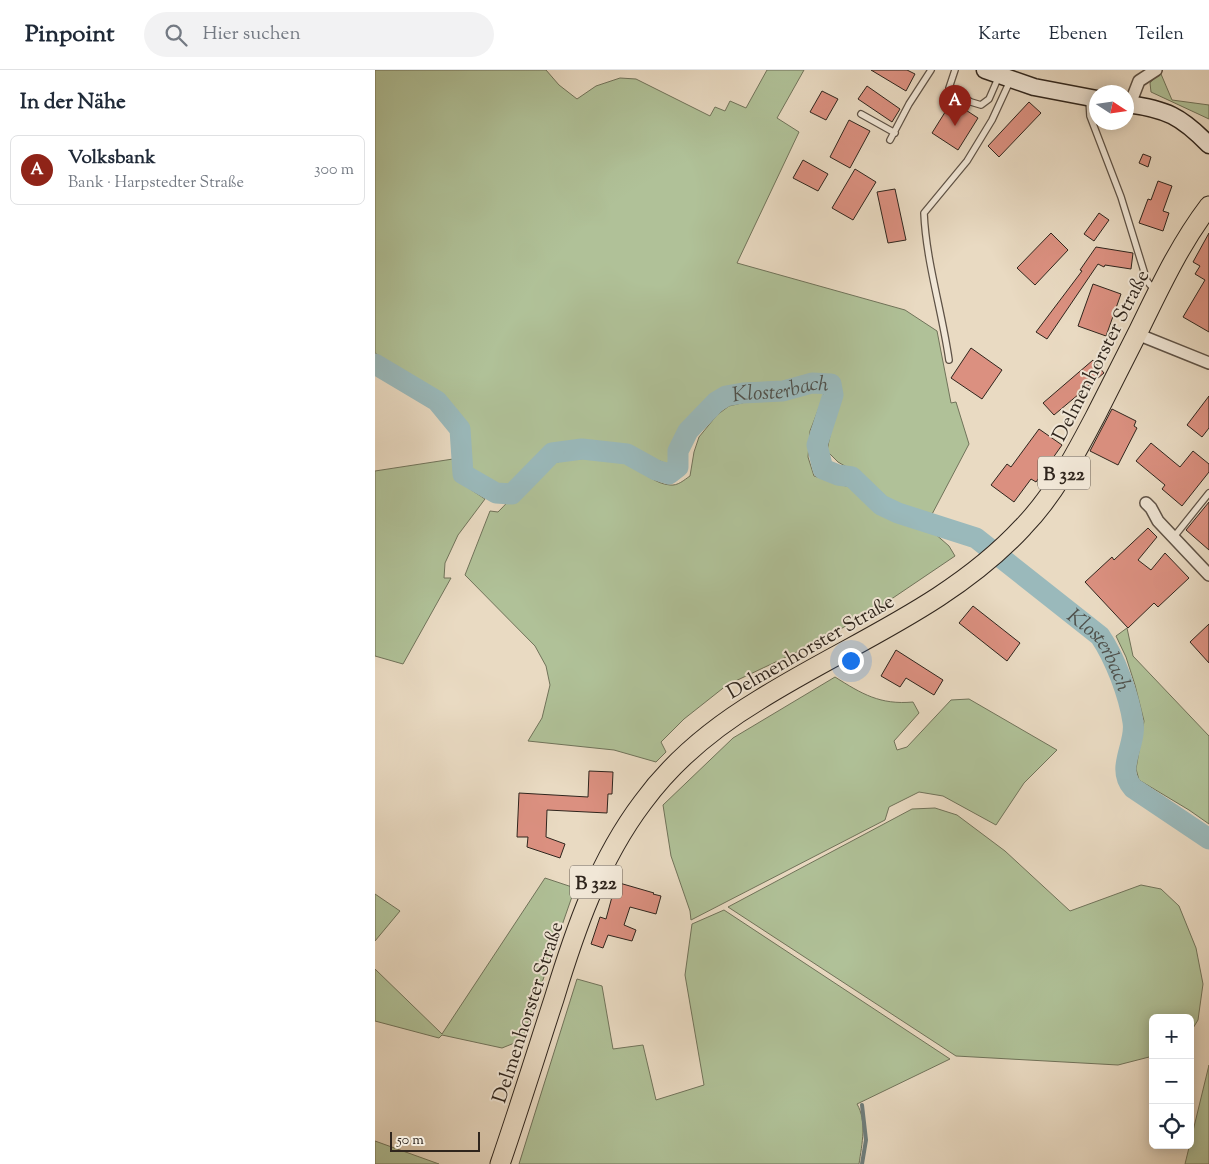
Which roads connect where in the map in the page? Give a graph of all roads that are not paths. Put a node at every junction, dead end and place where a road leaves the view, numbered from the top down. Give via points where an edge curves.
1 (931, 70) edge
2 (1156, 70) edge
3 (953, 71) edge
4 (998, 75) edge
5 (1134, 91) edge
6 (1089, 98) edge
7 (1134, 105) edge
8 (861, 114) dead end
9 (1095, 130) edge
10 (895, 133) junction
11 (890, 140) dead end
12 (1209, 145) edge
13 (1209, 206) edge
14 (1157, 293) junction
15 (1137, 334) junction
16 (949, 360) dead end
17 (1209, 363) edge
18 (1209, 493) edge
19 (1146, 503) dead end
20 (1173, 538) junction
21 (1209, 575) edge
22 (500, 1164) edge

1 - 10 lane
2 - 5 street via 1139,81
3 - 4 lane via 949,88 981,105 989,99
4 - 6 street via 1034,87
4 - 16 lane via 992,120 967,161 924,213 925,238
7 - 12 street via 1169,113 1186,123
8 - 10 lane
9 - 14 lane via 1121,197 1147,281
10 - 11 lane
13 - 14 main road, Delmenhorster Straße / B 322
14 - 15 main road, Delmenhorster Straße / B 322
15 - 17 street
15 - 22 main road, Delmenhorster Straße / B 322 via 1057,485 1004,547 934,600 759,699 720,726 643,801 606,861 586,906
18 - 20 lane
19 - 20 street
20 - 21 street

